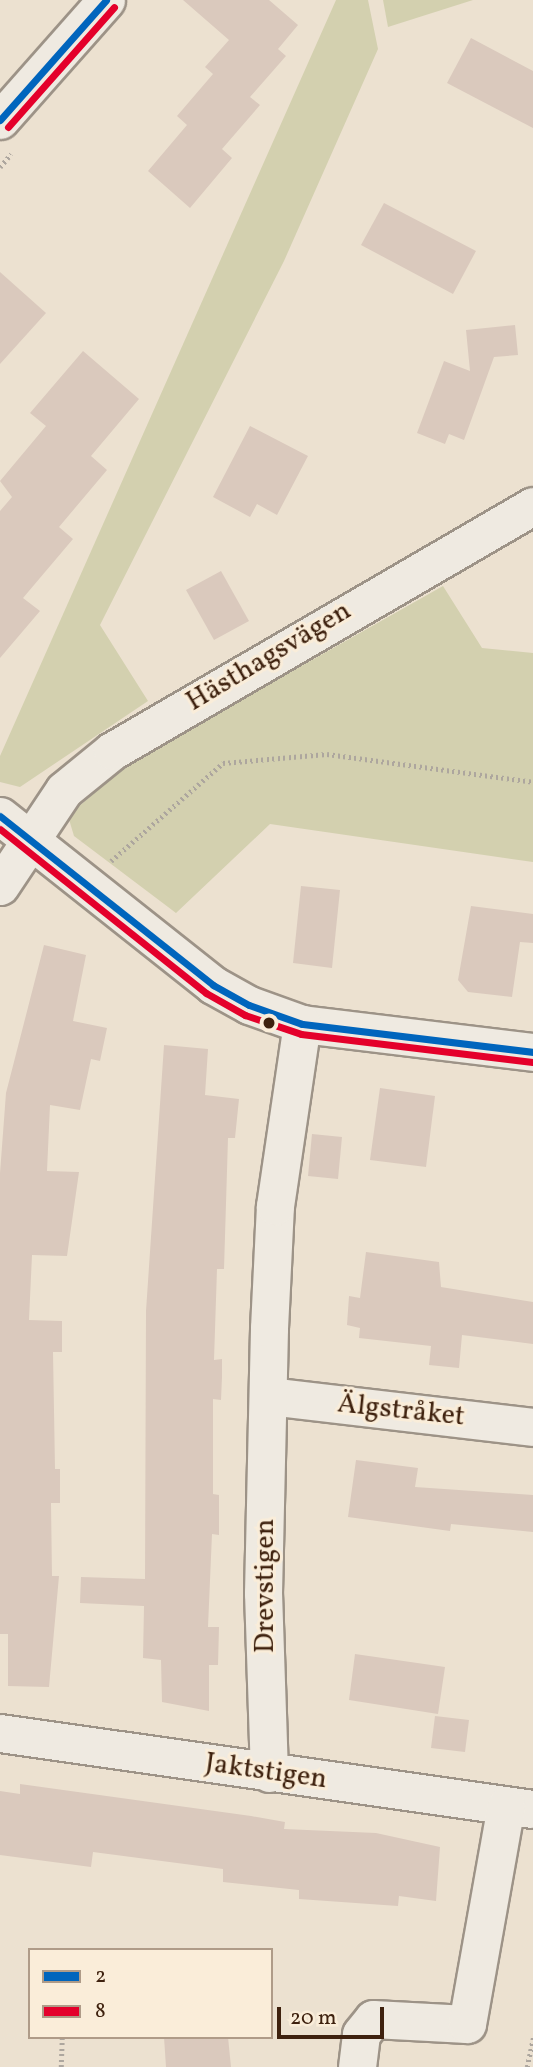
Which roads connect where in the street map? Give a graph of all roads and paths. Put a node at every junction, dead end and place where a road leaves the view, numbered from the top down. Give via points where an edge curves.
1 (106, 0) edge
2 (0, 120) edge
3 (533, 506) edge
4 (533, 782) edge
5 (14, 827) edge
6 (87, 883) junction
7 (0, 886) edge
8 (302, 1024) junction
9 (533, 1052) edge
10 (269, 1396) junction
11 (533, 1427) edge
12 (0, 1733) edge
13 (269, 1773) junction
14 (519, 1807) edge
15 (533, 2038) edge
16 (62, 2039) edge
17 (61, 2067) edge
18 (356, 2067) edge
19 (527, 2067) edge

1 - 2 street
3 - 5 street, Hästhagsvägen via 112,751
4 - 6 path via 327,754 223,763
5 - 6 street
5 - 7 street, Hästhagsvägen
6 - 8 street via 213,985
8 - 9 street
8 - 10 street, Drevstigen via 275,1206
10 - 11 street, Älgstråket
10 - 13 street, Drevstigen via 263,1593
12 - 13 street, Jaktstigen
13 - 14 street, Jaktstigen
14 - 18 street via 467,2024 373,2019 361,2034
15 - 19 path
16 - 17 path

